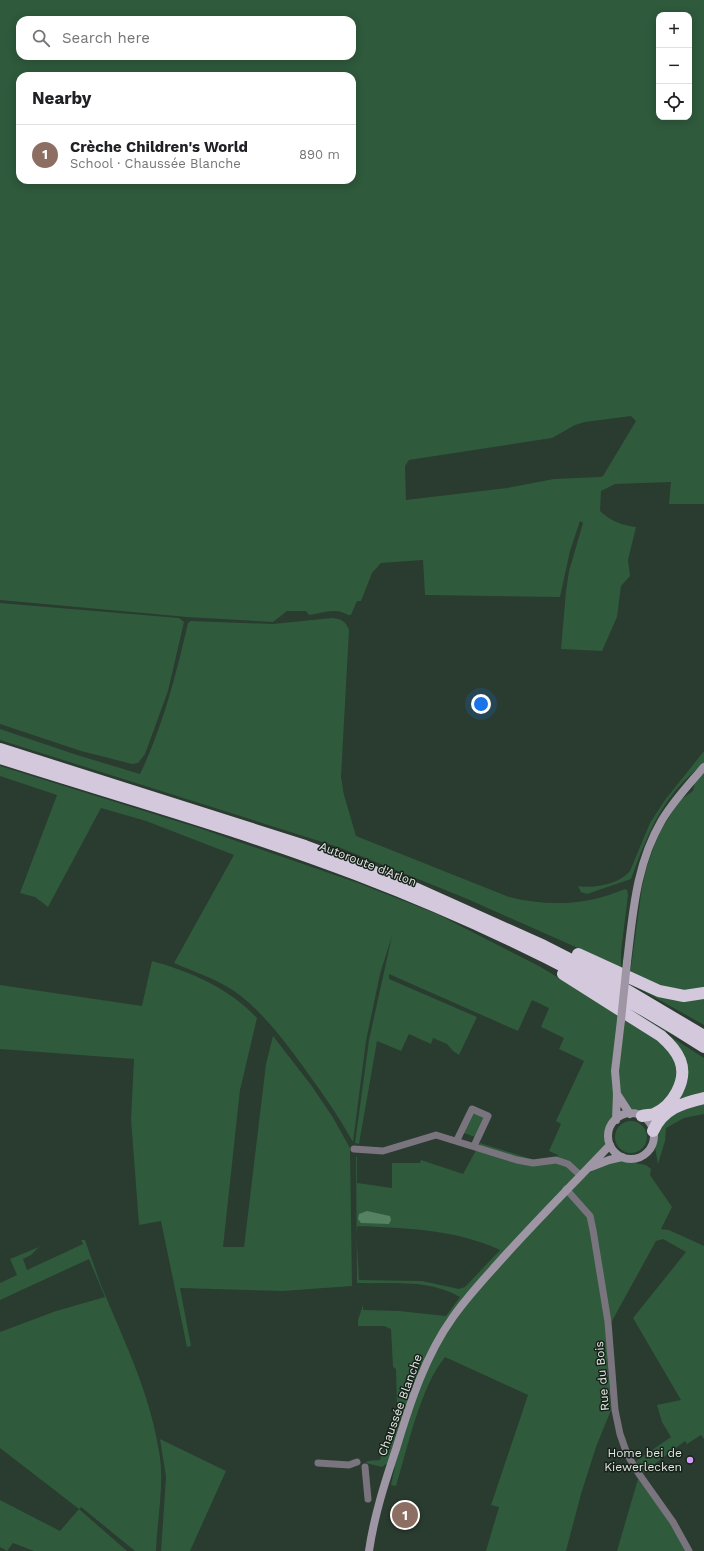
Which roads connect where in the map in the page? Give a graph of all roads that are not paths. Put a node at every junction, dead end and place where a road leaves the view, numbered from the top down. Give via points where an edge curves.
1 (0, 748) edge
2 (0, 758) edge
3 (704, 768) edge
4 (512, 930) junction
5 (548, 958) junction
6 (704, 993) edge
7 (704, 1036) edge
8 (704, 1047) edge
9 (617, 1094) junction
10 (704, 1098) edge
11 (636, 1115) junction
12 (616, 1120) junction
13 (653, 1131) junction
14 (457, 1140) junction
15 (610, 1145) junction
16 (474, 1146) junction
17 (354, 1149) dead end
18 (622, 1157) junction
19 (589, 1168) junction
20 (581, 1176) junction
21 (566, 1189) junction
22 (318, 1462) dead end
23 (357, 1462) dead end
24 (365, 1468) dead end
25 (368, 1499) dead end
26 (369, 1551) edge
27 (689, 1551) edge

1 - 4 highway, Autoroute d'Arlon via 304,846 399,881
2 - 5 highway, Autoroute d'Arlon via 336,867 458,916
3 - 9 main road, bridge via 662,820 648,850 636,893 615,1071
4 - 6 highway via 536,936 659,991 684,996
4 - 7 highway, Autoroute d'Arlon via 601,975
5 - 8 highway, Autoroute d'Arlon via 646,1011
5 - 11 highway via 557,970 661,1036 674,1048 683,1068 678,1090 673,1098 654,1114
9 - 11 main road
9 - 12 main road
10 - 13 highway via 662,1115
11 - 12 main road
11 - 13 main road via 651,1125
12 - 15 main road via 609,1132
13 - 18 main road via 653,1144 645,1154 634,1159
14 - 16 street
14 - 16 street via 472,1109 488,1116
14 - 17 street via 436,1134 390,1150
15 - 18 main road
15 - 19 main road, Chaussée Blanche
16 - 20 street via 533,1163 556,1160 568,1164
18 - 19 main road
19 - 20 main road, Chaussée Blanche
20 - 21 main road, Chaussée Blanche
21 - 26 main road, Chaussée Blanche via 466,1300 442,1334 417,1386 404,1422 381,1496
21 - 27 street, Rue du Bois via 590,1216 608,1322 620,1434 627,1454 673,1522
22 - 23 street via 349,1465
24 - 25 street, Chaussée Blanche

